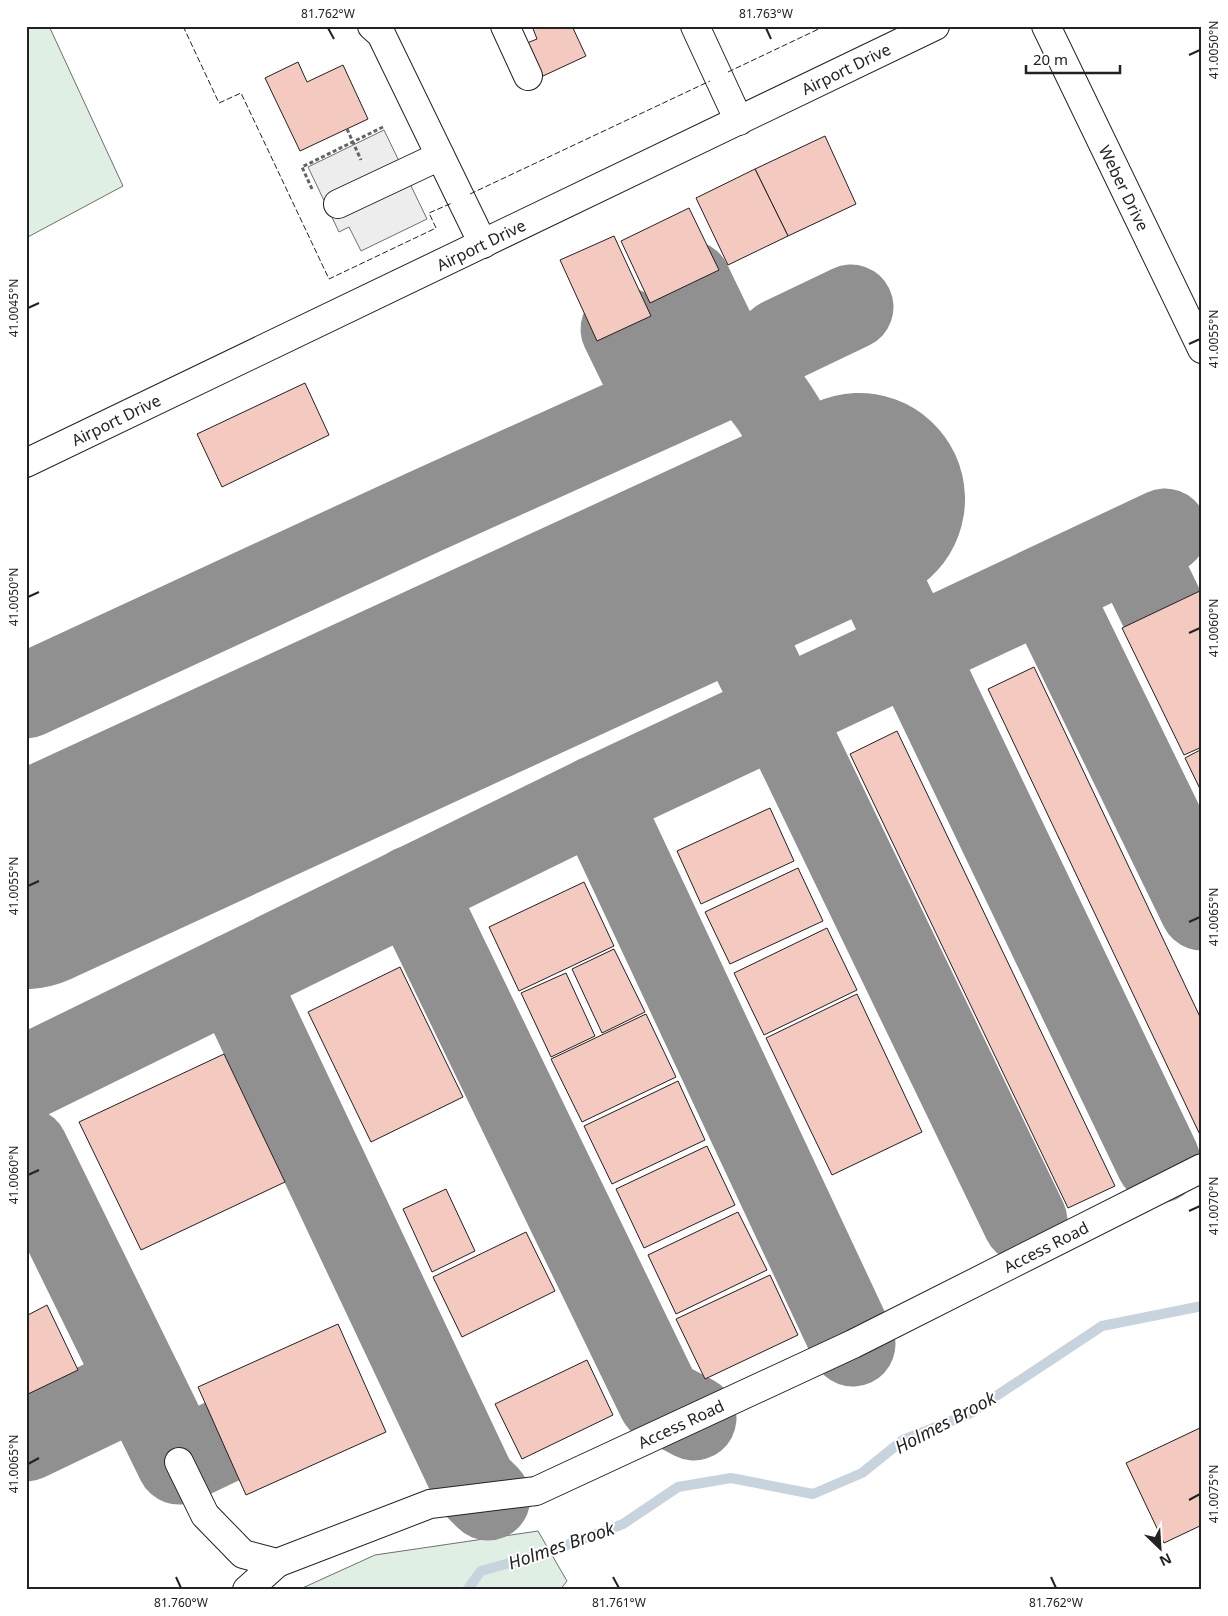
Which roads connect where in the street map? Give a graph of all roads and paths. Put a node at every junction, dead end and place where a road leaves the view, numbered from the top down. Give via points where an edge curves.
1 (505, 26) edge
2 (695, 26) edge
3 (935, 26) edge
4 (1046, 26) edge
5 (384, 29) edge
6 (528, 76) dead end
7 (739, 121) junction
8 (385, 126) dead end
9 (347, 129) dead end
10 (353, 142) junction
11 (440, 156) junction
12 (365, 167) dead end
13 (313, 189) dead end
14 (338, 204) dead end
15 (483, 244) junction
16 (1202, 349) edge
17 (26, 463) edge
18 (1202, 1168) edge
19 (179, 1462) dead end
20 (277, 1564) junction
21 (247, 1590) edge

1 - 6 street
2 - 7 street
3 - 7 street, Airport Drive
4 - 16 street, Weber Drive
5 - 11 street
7 - 15 street, Airport Drive
8 - 10 path
9 - 10 path
10 - 12 path
10 - 13 path via 302,167
11 - 14 street
11 - 15 street
15 - 17 street, Airport Drive
18 - 20 street, Access Road via 853,1344 536,1491 430,1504
19 - 20 street via 205,1516 243,1554
20 - 21 street, Access Road

